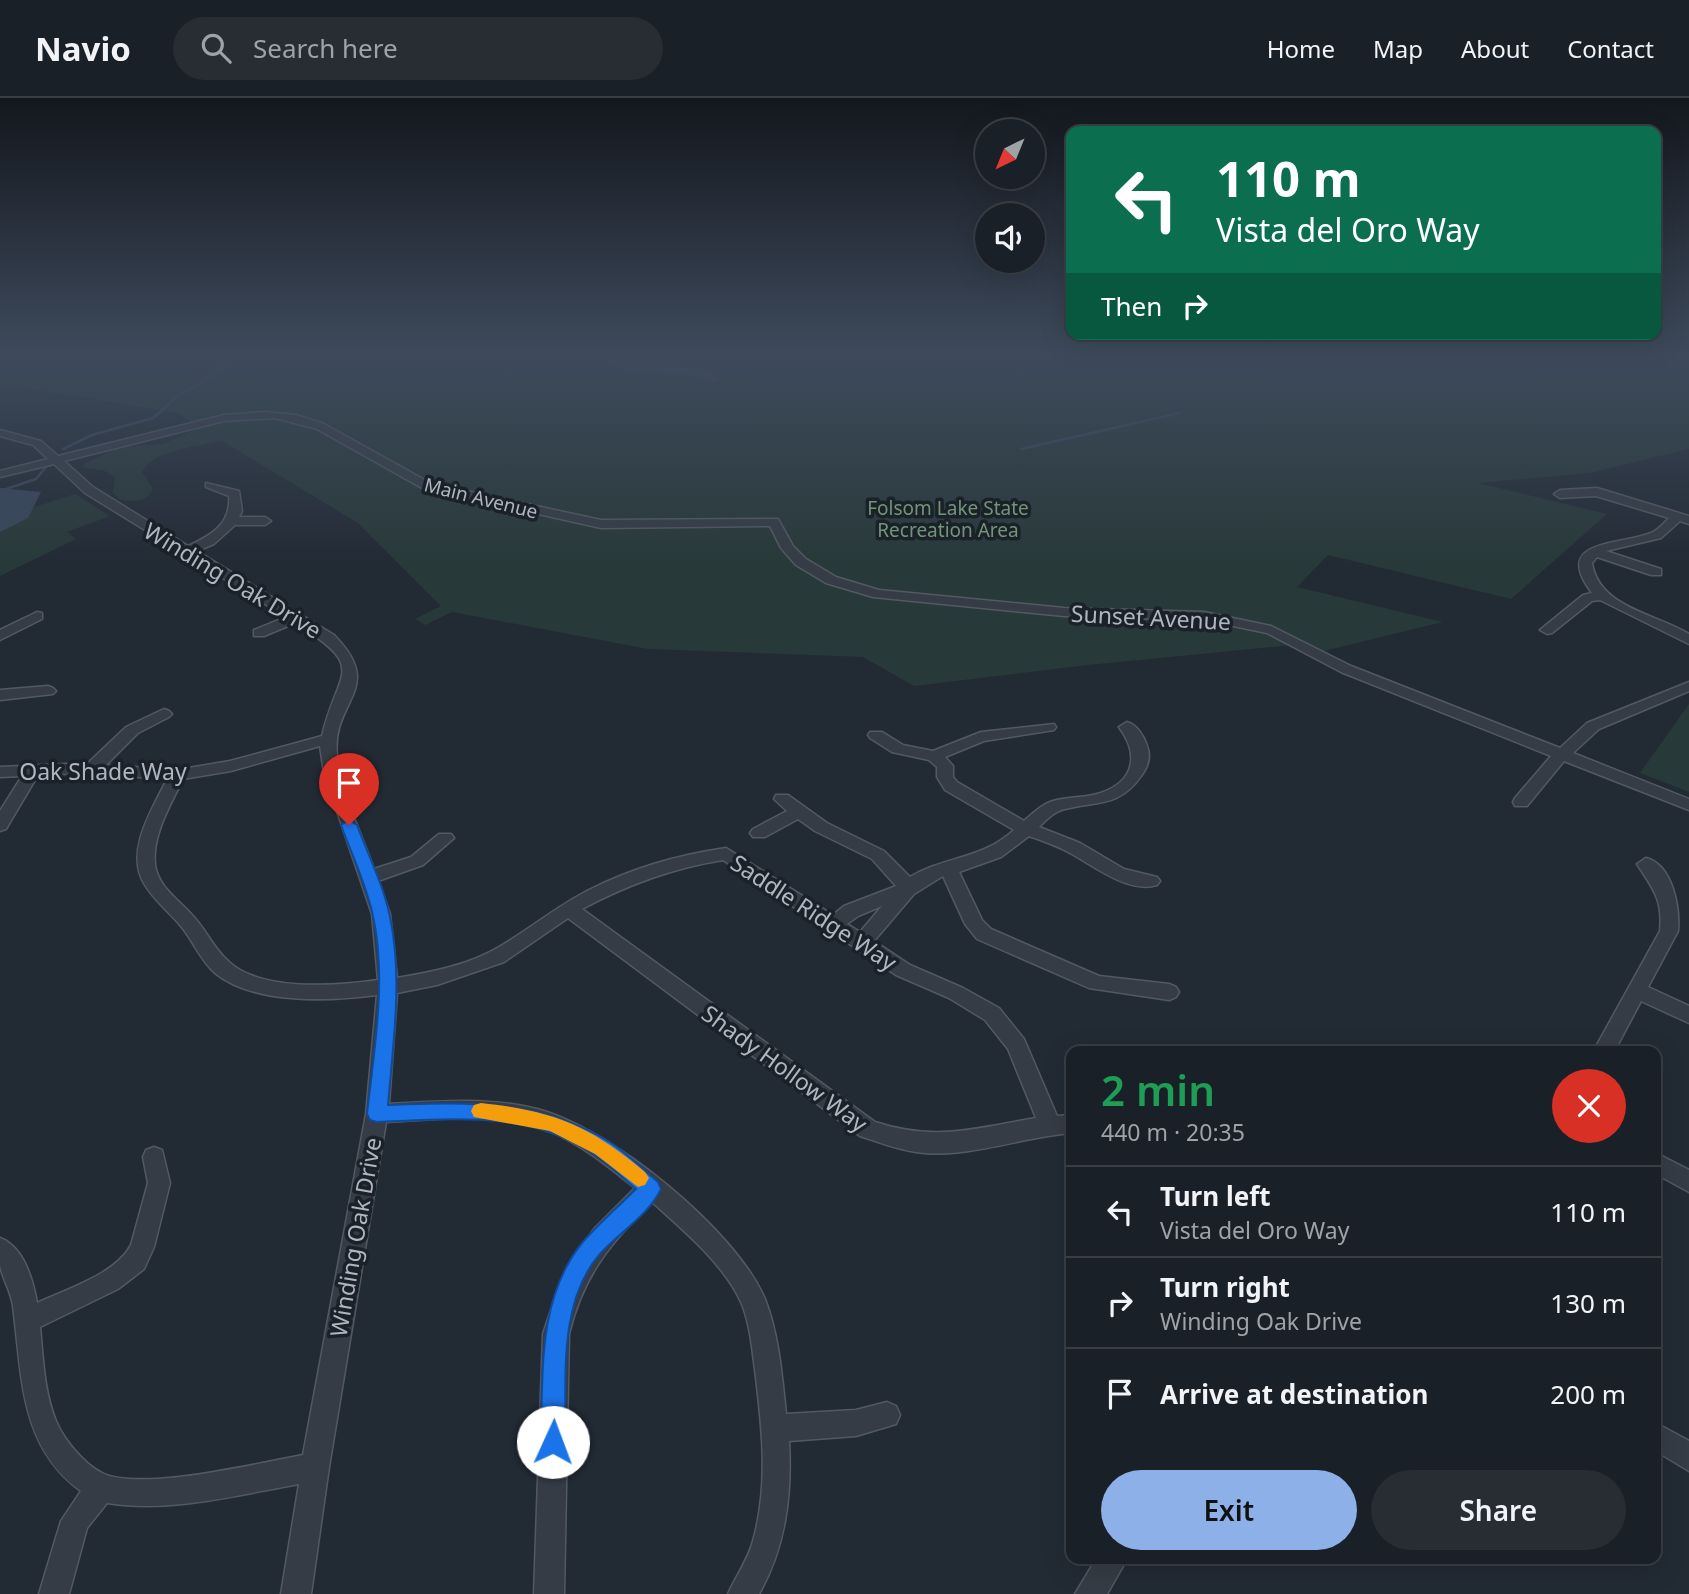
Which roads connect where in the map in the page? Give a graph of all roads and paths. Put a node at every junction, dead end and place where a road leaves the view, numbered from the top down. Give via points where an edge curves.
1 (189, 427) edge
2 (318, 427) edge
3 (0, 433) edge
4 (57, 460) junction
5 (0, 474) edge
6 (210, 485) dead end
7 (1560, 494) dead end
8 (1683, 518) edge
9 (232, 521) junction
10 (265, 521) dead end
11 (774, 522) joint
12 (187, 551) junction
13 (1595, 552) junction
14 (1656, 572) dead end
15 (1602, 596) junction
16 (37, 616) dead end
17 (296, 618) junction
18 (1547, 630) dead end
19 (259, 633) dead end
20 (0, 636) edge
21 (1689, 640) edge
22 (1689, 686) edge
23 (48, 691) dead end
24 (0, 695) edge
25 (163, 714) dead end
26 (1048, 727) dead end
27 (1127, 727) dead end
28 (876, 735) dead end
29 (329, 739) junction
30 (1563, 755) junction
31 (934, 756) junction
32 (34, 769) junction
33 (92, 769) junction
34 (0, 772) edge
35 (177, 775) junction
36 (782, 799) dead end
37 (1521, 802) dead end
38 (1689, 805) edge
39 (799, 811) junction
40 (0, 825) edge
41 (1027, 826) junction
42 (760, 833) dead end
43 (444, 838) dead end
44 (1646, 864) dead end
45 (950, 869) junction
46 (367, 878) junction
47 (1151, 881) dead end
48 (909, 888) junction
49 (569, 909) junction
50 (832, 925) junction
51 (861, 943) junction
52 (388, 986) junction
53 (1636, 990) junction
54 (1169, 992) dead end
55 (1689, 1015) edge
56 (1605, 1046) edge
57 (377, 1114) junction
58 (1049, 1124) junction
59 (1066, 1124) edge
60 (153, 1157) dead end
61 (1661, 1166) edge
62 (1689, 1182) edge
63 (650, 1189) junction
64 (0, 1249) edge
65 (27, 1320) junction
66 (887, 1415) dead end
67 (775, 1428) junction
68 (1661, 1439) edge
69 (1689, 1457) edge
70 (315, 1467) junction
71 (101, 1488) junction
72 (1110, 1564) edge
73 (54, 1594) edge
74 (296, 1594) edge
75 (549, 1594) edge
76 (743, 1594) edge
77 (1090, 1594) edge

1 - 4 street, Main Avenue
2 - 11 street, Main Avenue via 426,486 570,519 628,525
3 - 4 street, Winding Oak Drive via 37,443
4 - 5 street, Main Avenue
4 - 12 street, Winding Oak Drive via 89,490
6 - 9 street via 235,494
7 - 8 street via 1597,492
8 - 13 street via 1659,534
9 - 10 street
9 - 12 street via 215,537
11 - 30 street, Sunset Avenue via 787,548 801,562 849,586 917,600 1241,622 1289,637 1346,668
12 - 17 street, Winding Oak Drive
13 - 14 street
13 - 15 street via 1586,570
15 - 18 street via 1588,598
15 - 21 street
16 - 20 street
17 - 19 street
17 - 29 street, Winding Oak Drive via 337,645 350,666 350,689
22 - 30 street via 1599,722
23 - 24 street
25 - 33 street via 132,730
26 - 31 street via 981,737
27 - 41 street via 1138,738 1142,759 1121,789 1098,800 1053,808
28 - 31 street via 898,749
29 - 35 street, Oak Shade Way via 231,766
29 - 46 street, Winding Oak Drive via 332,773
30 - 37 street
30 - 38 street, Sunset Avenue
31 - 41 street via 944,766 951,786
32 - 33 street, Oak Shade Way
32 - 34 street, Oak Shade Way
32 - 40 street
33 - 35 street, Oak Shade Way
35 - 52 street, Saddle Ridge Way via 149,840 148,874 213,958 237,977 276,991
36 - 39 street
39 - 42 street
39 - 48 street via 878,855
41 - 45 street via 992,855
41 - 47 street via 1119,874
43 - 46 street via 416,862
44 - 53 street via 1663,886 1672,915 1666,939
45 - 48 street via 922,877
45 - 54 street via 974,924 984,934 1096,983
46 - 52 street, Winding Oak Drive via 381,914
48 - 50 street via 851,911
48 - 51 street
49 - 50 street, Saddle Ridge Way via 636,874 726,854
49 - 52 street, Saddle Ridge Way via 498,957
49 - 58 street, Shady Hollow Way via 868,1129 903,1141 945,1145
50 - 51 street, Saddle Ridge Way
51 - 58 street, Saddle Ridge Way via 903,970 992,1014 1011,1033
52 - 57 street, Winding Oak Drive
53 - 55 street
53 - 56 street
57 - 63 street via 470,1110 555,1124 602,1148
57 - 70 street, Winding Oak Drive
58 - 59 street, Shady Hollow Way
60 - 65 street via 159,1183 135,1261 109,1281
61 - 62 street
63 - 67 street via 721,1252 748,1290 760,1320
63 - 75 street via 591,1249 579,1266 560,1315
64 - 65 street via 16,1269
65 - 71 street via 34,1382 46,1429 77,1470
66 - 67 street via 856,1423
67 - 76 street via 774,1518 767,1548
68 - 69 street
70 - 71 street via 170,1492
70 - 74 street, Winding Oak Drive
71 - 73 street via 75,1521
72 - 77 street

